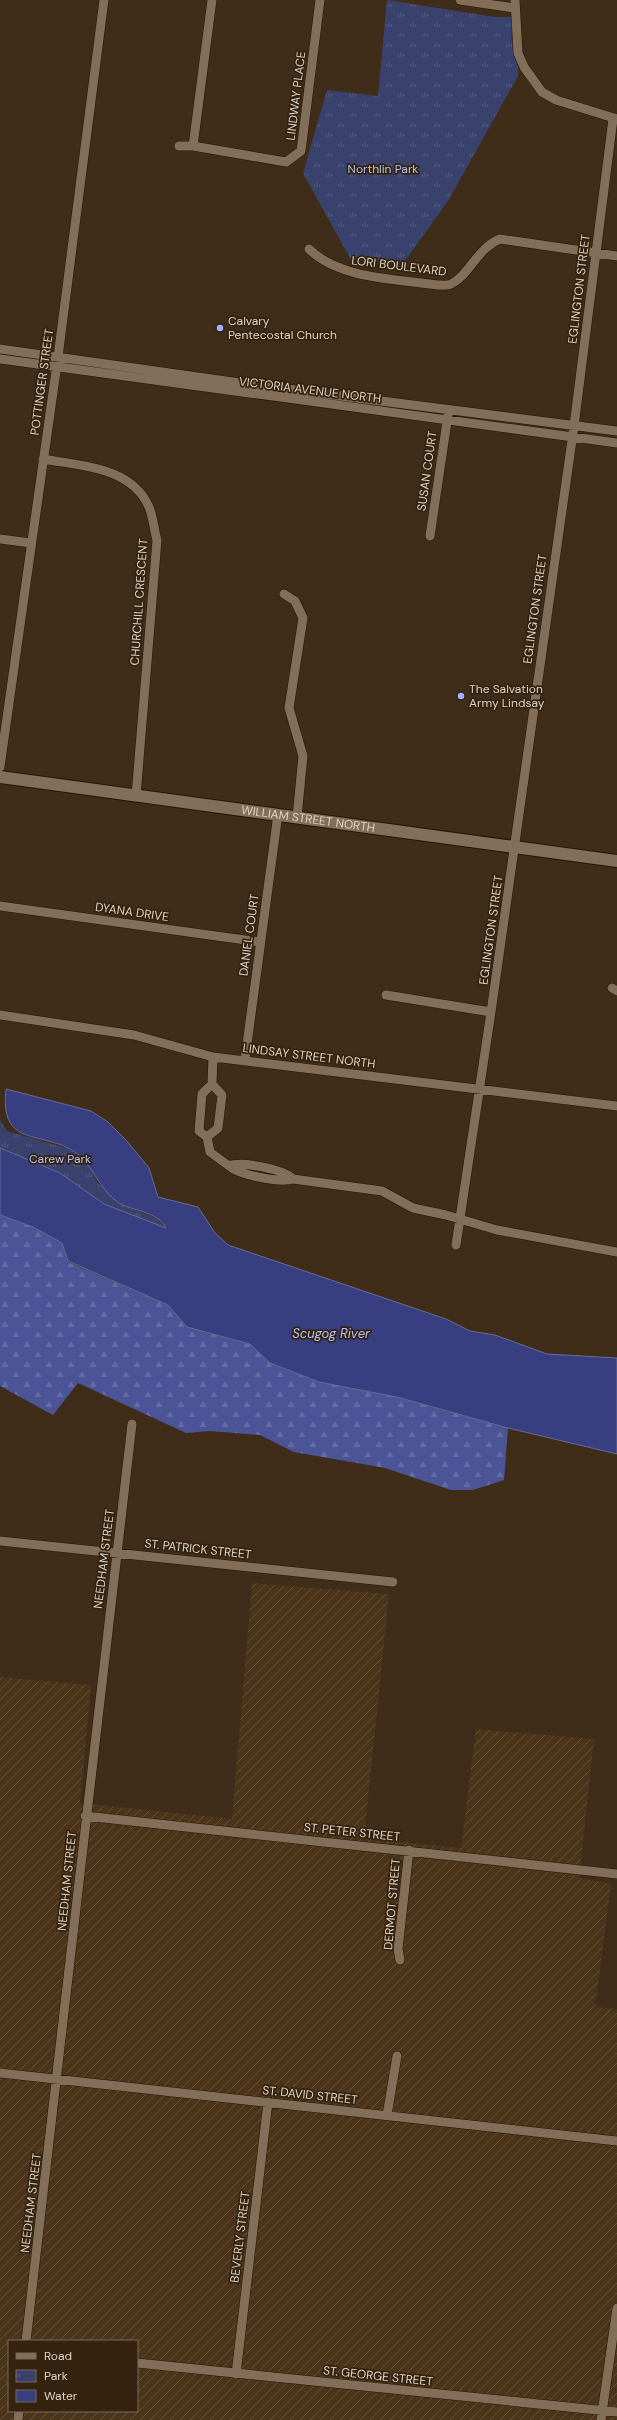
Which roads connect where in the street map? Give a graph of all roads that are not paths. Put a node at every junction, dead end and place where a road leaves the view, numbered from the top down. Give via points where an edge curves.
1 (104, 0) edge
2 (212, 0) edge
3 (320, 0) edge
4 (460, 0) edge
5 (514, 4) edge
6 (615, 119) edge
7 (179, 146) dead end
8 (193, 146) junction
9 (309, 249) dead end
10 (596, 254) junction
11 (617, 256) edge
12 (0, 349) edge
13 (58, 357) junction
14 (0, 359) edge
15 (56, 368) junction
16 (297, 390) junction
17 (295, 401) junction
18 (449, 409) junction
19 (447, 420) junction
20 (574, 426) junction
21 (617, 431) edge
22 (571, 437) junction
23 (617, 443) edge
24 (43, 459) junction
25 (430, 536) dead end
26 (0, 539) edge
27 (31, 542) junction
28 (284, 594) dead end
29 (0, 767) edge
30 (0, 777) edge
31 (136, 796) junction
32 (278, 814) junction
33 (297, 817) junction
34 (514, 847) junction
35 (617, 861) edge
36 (0, 906) edge
37 (260, 942) junction
38 (386, 995) dead end
39 (492, 1012) junction
40 (0, 1015) edge
41 (213, 1056) junction
42 (245, 1059) junction
43 (212, 1084) junction
44 (480, 1090) junction
45 (617, 1106) edge
46 (207, 1137) junction
47 (459, 1219) junction
48 (456, 1245) dead end
49 (617, 1252) edge
50 (132, 1424) dead end
51 (0, 1541) edge
52 (118, 1553) junction
53 (393, 1582) dead end
54 (85, 1816) junction
55 (409, 1850) junction
56 (617, 1874) edge
57 (400, 1960) dead end
58 (397, 2056) dead end
59 (0, 2073) edge
60 (58, 2080) junction
61 (268, 2102) junction
62 (387, 2115) junction
63 (617, 2141) edge
64 (617, 2308) edge
65 (26, 2340) edge
66 (138, 2362) edge
67 (236, 2374) junction
68 (602, 2410) junction
69 (617, 2412) edge
70 (601, 2420) edge

1 - 13 street, POTTINGER STREET
2 - 8 street
3 - 8 street, LINDWAY PLACE via 301,151 286,162
4 - 5 street
5 - 6 street via 518,53 524,67 542,92 556,100
6 - 10 street, EGLINGTON STREET
7 - 8 street, LINDWAY PLACE
9 - 10 street, LORI BOULEVARD via 318,258 346,271 438,285 450,285 486,248 500,239
10 - 11 street, LORI BOULEVARD
10 - 20 street, EGLINGTON STREET
12 - 13 street, VICTORIA AVENUE NORTH
13 - 15 street, POTTINGER STREET
13 - 16 street, VICTORIA AVENUE NORTH
14 - 15 street, VICTORIA AVENUE NORTH
15 - 17 street, VICTORIA AVENUE NORTH
15 - 24 street, POTTINGER STREET
16 - 17 street
16 - 18 street, VICTORIA AVENUE NORTH
17 - 19 street, VICTORIA AVENUE NORTH
18 - 19 street, SUSAN COURT
18 - 20 street, VICTORIA AVENUE NORTH
19 - 22 street, VICTORIA AVENUE NORTH
19 - 25 street, SUSAN COURT
20 - 21 street, VICTORIA AVENUE NORTH
20 - 22 street, EGLINGTON STREET
22 - 23 street, VICTORIA AVENUE NORTH
22 - 34 street, EGLINGTON STREET
24 - 27 street, POTTINGER STREET
24 - 31 street, CHURCHILL CRESCENT via 116,473 138,491 149,507 157,540
26 - 27 street
27 - 29 street, POTTINGER STREET
28 - 33 street via 295,601 303,618 289,708 303,756
30 - 31 street, WILLIAM STREET NORTH
31 - 32 street, WILLIAM STREET NORTH
32 - 33 street, WILLIAM STREET NORTH
32 - 37 street, DANIEL COURT
33 - 34 street, WILLIAM STREET NORTH
34 - 35 street, WILLIAM STREET NORTH
34 - 39 street, EGLINGTON STREET
36 - 37 street, DYANA DRIVE
37 - 42 street, DANIEL COURT
38 - 39 street
39 - 44 street, EGLINGTON STREET
40 - 41 street, LINDSAY STREET NORTH via 134,1035
41 - 42 street, LINDSAY STREET NORTH
41 - 43 street
42 - 44 street, LINDSAY STREET NORTH
43 - 46 street via 202,1094 199,1131
43 - 46 street via 222,1095 218,1128
44 - 45 street, LINDSAY STREET NORTH
44 - 47 street, EGLINGTON STREET
46 - 47 street via 210,1152 229,1166 236,1163 263,1172 287,1173 293,1179 382,1191 408,1207
47 - 48 street, EGLINGTON STREET
47 - 49 street via 496,1230
50 - 52 street, NEEDHAM STREET
51 - 52 street, ST. PATRICK STREET
52 - 53 street, ST. PATRICK STREET
52 - 54 street, NEEDHAM STREET
54 - 55 street, ST. PETER STREET
54 - 60 street, NEEDHAM STREET
55 - 56 street, ST. PETER STREET
55 - 57 street, DERMOT STREET via 398,1949
58 - 62 street
59 - 60 street, ST. DAVID STREET
60 - 61 street, ST. DAVID STREET
60 - 65 street, NEEDHAM STREET
61 - 62 street, ST. DAVID STREET
61 - 67 street, BEVERLY STREET
62 - 63 street, ST. DAVID STREET
64 - 68 street
66 - 67 street, ST. GEORGE STREET
67 - 68 street, ST. GEORGE STREET
68 - 69 street, ST. GEORGE STREET
68 - 70 street

